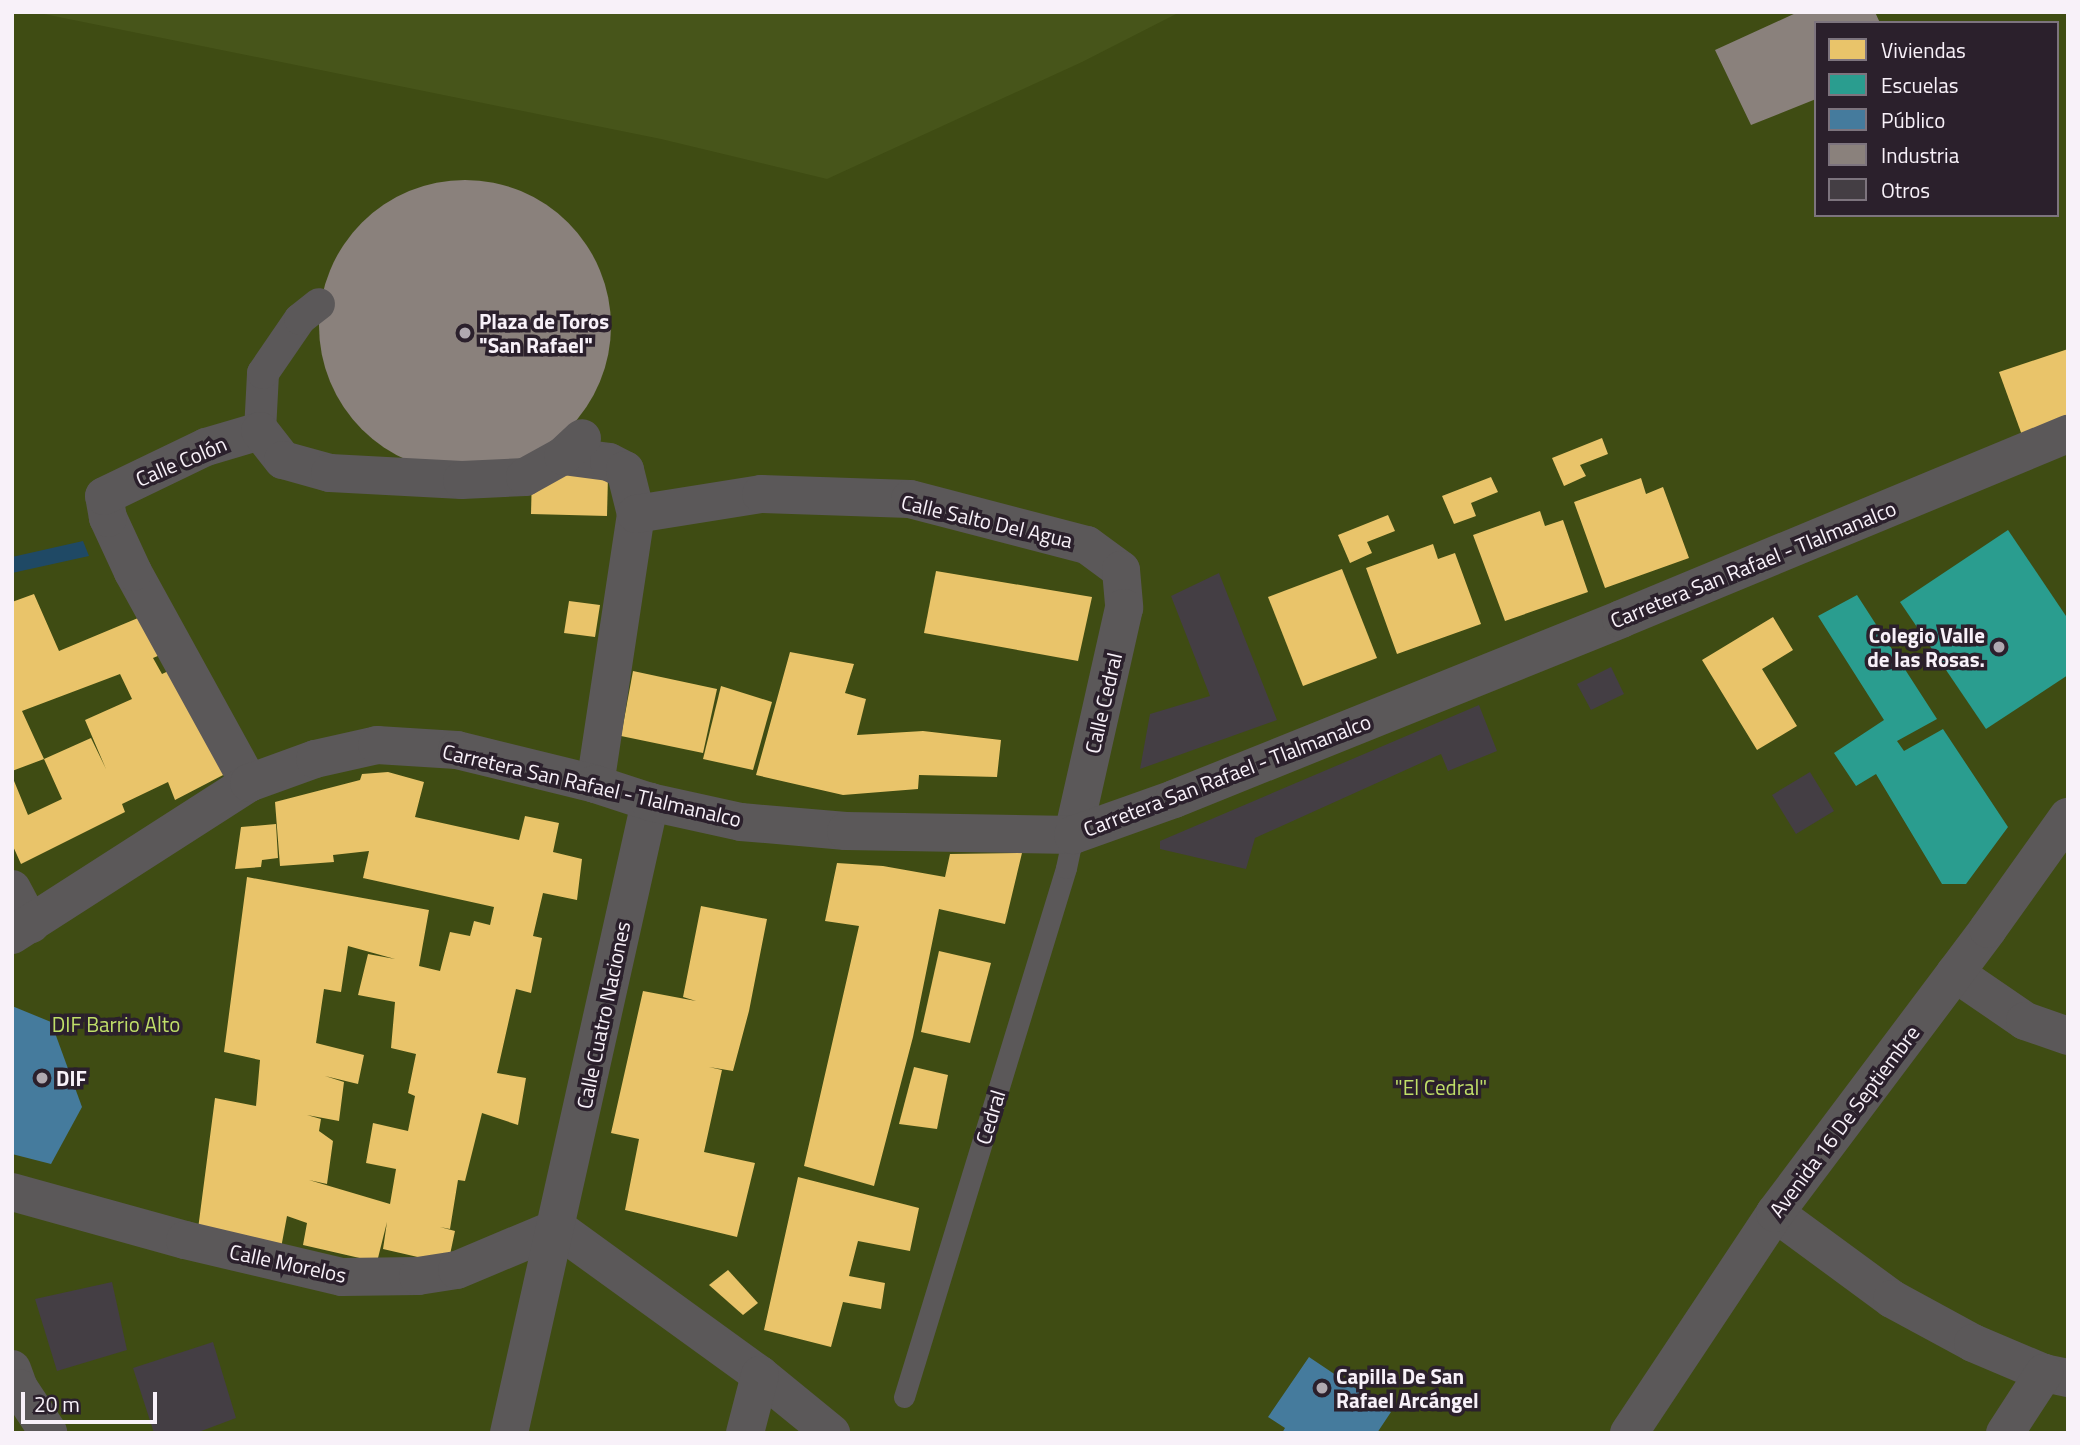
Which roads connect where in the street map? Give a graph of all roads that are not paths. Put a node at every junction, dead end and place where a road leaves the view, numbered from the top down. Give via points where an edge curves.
1 (320, 304) dead end
2 (260, 431) junction
3 (2068, 434) edge
4 (636, 514) junction
5 (1121, 570) joint
6 (249, 783) junction
7 (595, 784) junction
8 (650, 802) junction
9 (2068, 817) edge
10 (1073, 835) junction
11 (12, 888) edge
12 (22, 930) edge
13 (1955, 973) junction
14 (2068, 1036) edge
15 (12, 1192) edge
16 (1775, 1213) junction
17 (556, 1228) junction
18 (12, 1369) edge
19 (761, 1375) junction
20 (2056, 1376) edge
21 (904, 1397) dead end
22 (48, 1432) edge
23 (509, 1433) edge
24 (745, 1433) edge
25 (831, 1433) edge
26 (1629, 1433) edge
27 (2005, 1433) edge

1 - 2 street via 300,320 263,373
2 - 4 street via 282,460 330,473 364,476 525,477 572,447 625,470
2 - 6 street, Calle Colón via 206,446 104,496 108,518 133,572
3 - 10 street, Carretera San Rafael - Tlalmanalco via 1570,640
4 - 5 street, Calle Salto Del Agua via 761,494 910,499 1087,545
4 - 7 street
5 - 10 street, Calle Cedral via 1124,608
6 - 7 street, Carretera San Rafael - Tlalmanalco via 315,759 377,745 457,750
6 - 12 street, Carretera San Rafael - Tlalmanalco
7 - 8 street, Carretera San Rafael - Tlalmanalco
8 - 10 street, Carretera San Rafael - Tlalmanalco via 741,822 846,831
8 - 17 street, Calle Cuatro Naciones
9 - 13 street, Avenida 16 De Septiembre
10 - 21 lane, Cedral
11 - 12 street
13 - 14 street via 2025,1021
13 - 16 street, Avenida 16 De Septiembre
15 - 17 street, Calle Morelos via 342,1277 418,1276 457,1270
16 - 20 street via 1892,1298 1973,1343
16 - 26 street, Avenida 16 De Septiembre
17 - 19 street
17 - 23 street, Calle Cuatro Naciones
18 - 22 street
19 - 24 street
19 - 25 street
20 - 27 street

